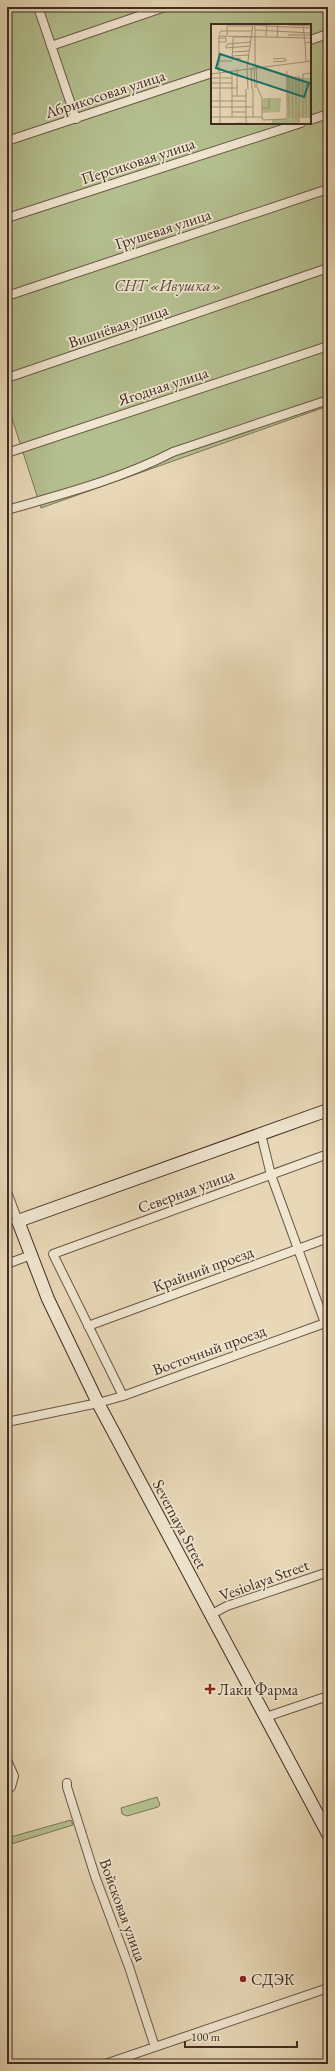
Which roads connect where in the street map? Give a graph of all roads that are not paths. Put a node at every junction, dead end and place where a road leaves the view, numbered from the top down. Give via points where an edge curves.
1 (38, 7) edge
2 (165, 7) edge
3 (328, 34) edge
4 (311, 40) edge
5 (51, 46) junction
6 (211, 73) edge
7 (328, 114) edge
8 (76, 119) junction
9 (311, 120) edge
10 (298, 124) edge
11 (7, 141) edge
12 (328, 189) edge
13 (7, 218) edge
14 (328, 268) edge
15 (7, 296) edge
16 (328, 346) edge
17 (7, 378) edge
18 (328, 400) edge
19 (7, 453) edge
20 (7, 510) edge
21 (328, 1110) edge
22 (261, 1134) junction
23 (328, 1154) edge
24 (271, 1175) junction
25 (7, 1192) edge
26 (18, 1221) junction
27 (328, 1238) edge
28 (297, 1250) junction
29 (31, 1255) junction
30 (7, 1264) edge
31 (327, 1322) edge
32 (88, 1326) junction
33 (123, 1396) junction
34 (98, 1403) junction
35 (7, 1422) edge
36 (328, 1572) edge
37 (210, 1615) junction
38 (328, 1696) edge
39 (266, 1717) junction
40 (7, 1760) edge
41 (67, 1783) dead end
42 (7, 1789) edge
43 (328, 1834) edge
44 (328, 1988) edge
45 (156, 2047) junction
46 (105, 2064) edge

1 - 5 street
2 - 5 street
3 - 4 street
5 - 8 street
6 - 8 street, Абрикосовая улица
7 - 9 street
8 - 11 street, Абрикосовая улица
10 - 13 street, Персиковая улица
12 - 15 street, Грушевая улица
14 - 17 street, Вишнёвая улица
16 - 19 street, Ягодная улица
18 - 20 street via 173,452 150,464 67,493
21 - 22 street
22 - 24 street
22 - 26 street
23 - 24 street, Северная улица
24 - 28 street
24 - 32 street, Северная улица via 53,1254
25 - 26 street
26 - 29 street, Severnaya Street
27 - 28 street, Крайний проезд
28 - 31 street
28 - 32 street, Крайний проезд
29 - 30 street
29 - 34 street, Severnaya Street via 48,1299
31 - 33 street, Восточный проезд
32 - 33 street
33 - 34 street, Восточный проезд
34 - 35 street, Восточный проезд
34 - 37 street, Severnaya Street
36 - 37 street, Vesiolaya Street via 226,1606
37 - 39 street, Severnaya Street
38 - 39 street
39 - 43 street, Severnaya Street
40 - 42 street via 14,1776 11,1787
41 - 45 street, Войсковая улица via 91,1865 130,1967
44 - 45 street
45 - 46 street

